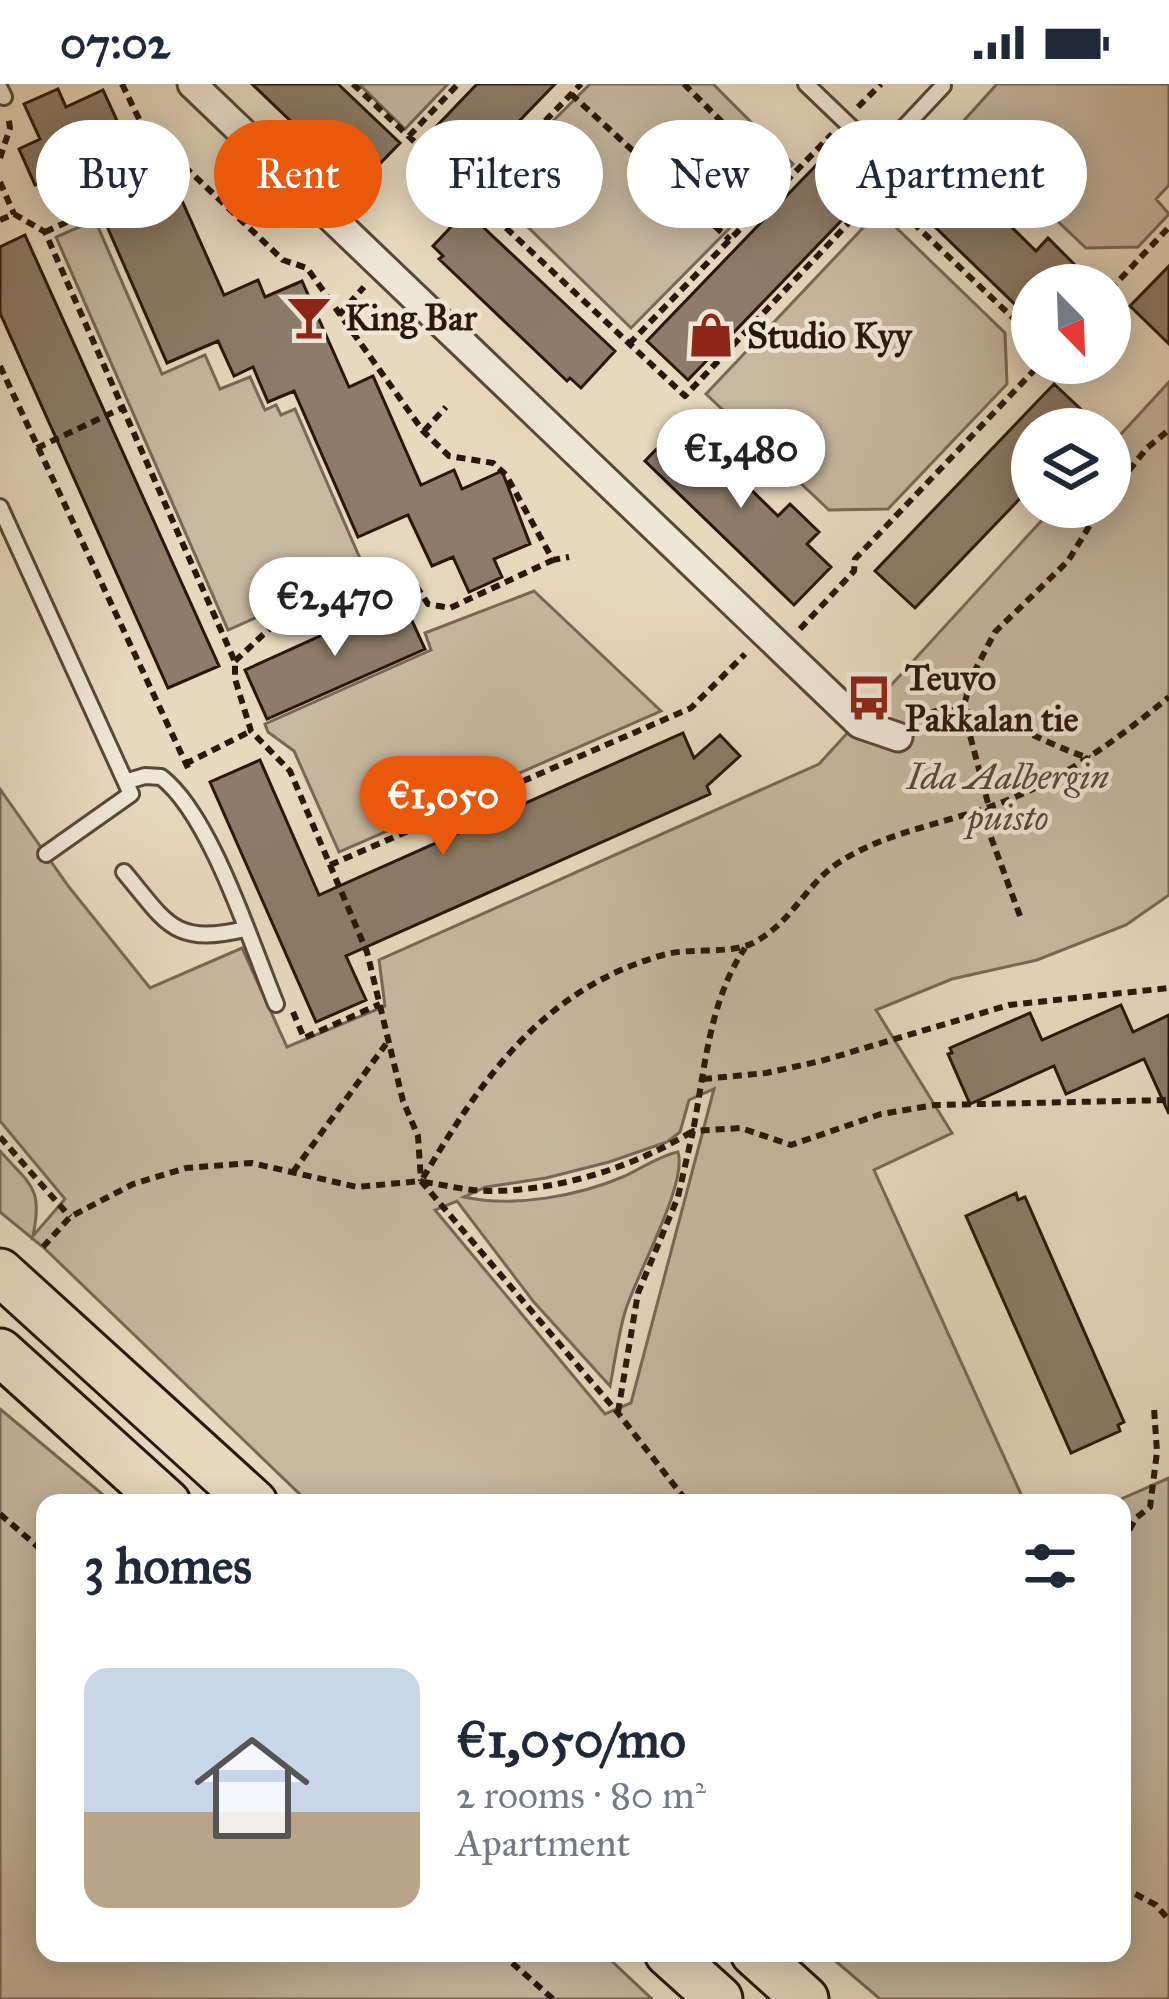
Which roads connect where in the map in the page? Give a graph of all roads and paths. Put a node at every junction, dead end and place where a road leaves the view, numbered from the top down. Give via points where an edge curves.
1 (122, 84) edge
2 (192, 84) edge
3 (353, 84) edge
4 (458, 84) edge
5 (581, 84) edge
6 (684, 84) edge
7 (806, 84) edge
8 (881, 84) edge
9 (943, 86) edge
10 (2, 93) edge
11 (571, 94) junction
12 (140, 120) edge
13 (424, 120) edge
14 (546, 120) edge
15 (720, 120) edge
16 (844, 120) edge
17 (846, 120) edge
18 (911, 120) edge
19 (406, 133) edge
20 (815, 152) edge
21 (0, 158) edge
22 (190, 173) edge
23 (791, 177) edge
24 (0, 182) edge
25 (14, 214) junction
26 (0, 220) edge
27 (1169, 227) edge
28 (54, 228) edge
29 (506, 228) edge
30 (742, 228) edge
31 (844, 228) edge
32 (918, 228) edge
33 (45, 232) junction
34 (730, 240) junction
35 (383, 268) junction
36 (1131, 268) edge
37 (339, 315) junction
38 (1011, 316) edge
39 (629, 344) junction
40 (0, 366) edge
41 (1022, 384) edge
42 (446, 407) dead end
43 (120, 410) junction
44 (1169, 430) edge
45 (423, 431) junction
46 (38, 448) junction
47 (1131, 468) edge
48 (0, 507) edge
49 (1088, 528) edge
50 (569, 557) dead end
51 (553, 560) junction
52 (799, 630) dead end
53 (765, 634) junction
54 (235, 662) junction
55 (1169, 697) edge
56 (963, 709) junction
57 (927, 713) dead end
58 (251, 731) junction
59 (898, 737) dead end
60 (1090, 758) junction
61 (186, 764) junction
62 (161, 777) junction
63 (128, 781) junction
64 (989, 807) junction
65 (46, 854) dead end
66 (330, 865) junction
67 (124, 872) dead end
68 (1019, 916) dead end
69 (245, 929) junction
70 (746, 946) junction
71 (1169, 988) edge
72 (276, 1004) dead end
73 (387, 1042) junction
74 (703, 1079) junction
75 (1169, 1100) edge
76 (693, 1131) junction
77 (0, 1138) edge
78 (293, 1172) junction
79 (421, 1181) junction
80 (70, 1217) junction
81 (43, 1247) dead end
82 (0, 1272) edge
83 (0, 1352) edge
84 (1154, 1408) dead end
85 (618, 1413) junction
86 (157, 1494) edge
87 (244, 1494) edge
88 (681, 1494) edge
89 (0, 1514) edge
90 (1131, 1527) edge
91 (36, 1545) edge
92 (1131, 1892) edge
93 (1169, 1895) edge
94 (1156, 1905) junction
95 (1169, 1920) edge
96 (511, 1962) edge
97 (678, 1962) edge
98 (764, 1962) edge
99 (553, 1999) edge
100 (719, 1999) edge
101 (805, 1999) edge

1 - 12 path
2 - 35 street
3 - 19 path
4 - 13 path
5 - 11 path
6 - 15 path
7 - 16 lane
8 - 17 path
9 - 18 lane
10 - 21 path via 10,128
11 - 14 path
11 - 34 path
20 - 23 path
22 - 37 path via 283,260 307,268
24 - 25 path
25 - 26 path
25 - 33 path
27 - 36 path
28 - 33 path
29 - 39 path
30 - 34 path
31 - 39 path via 685,396
32 - 38 path
33 - 43 path
34 - 39 path
35 - 37 path
35 - 53 street
37 - 45 path
40 - 46 path
41 - 52 path via 854,559 854,571
42 - 45 path
43 - 46 path
43 - 54 path
44 - 47 path
45 - 51 path via 448,456 493,464 506,476
46 - 61 path
48 - 63 lane
49 - 56 path via 1068,561 994,632
50 - 51 path
51 - 54 path via 450,608 428,604 413,581 352,599 323,594 284,615
53 - 59 street via 860,724
53 - 66 path via 691,708
54 - 58 path
55 - 60 path
56 - 57 path
56 - 60 path
56 - 64 path
58 - 61 path
58 - 66 path via 290,771
60 - 64 path
61 - 62 path
62 - 63 lane
62 - 69 lane via 188,805
63 - 65 lane via 131,794
64 - 68 path via 986,821
64 - 70 path via 836,864 780,927
66 - 73 path via 367,952
67 - 69 lane via 186,934
69 - 72 lane
70 - 74 path via 727,974
70 - 79 path via 663,955 584,989 537,1022 462,1113
71 - 74 path via 1009,1005 821,1061
73 - 78 path
73 - 79 path via 418,1136
74 - 76 path
75 - 76 path via 934,1105 791,1144 741,1129
76 - 79 path via 616,1166 537,1188 485,1192
76 - 85 path via 679,1197 638,1293
77 - 80 path
78 - 79 path via 357,1187
78 - 80 path via 252,1162 186,1168
79 - 85 path
80 - 81 path
82 - 87 highway
83 - 86 highway
84 - 90 path via 1150,1507
85 - 88 path
89 - 91 path
92 - 94 path
93 - 94 path
94 - 95 path
96 - 99 path
97 - 100 highway
98 - 101 highway

